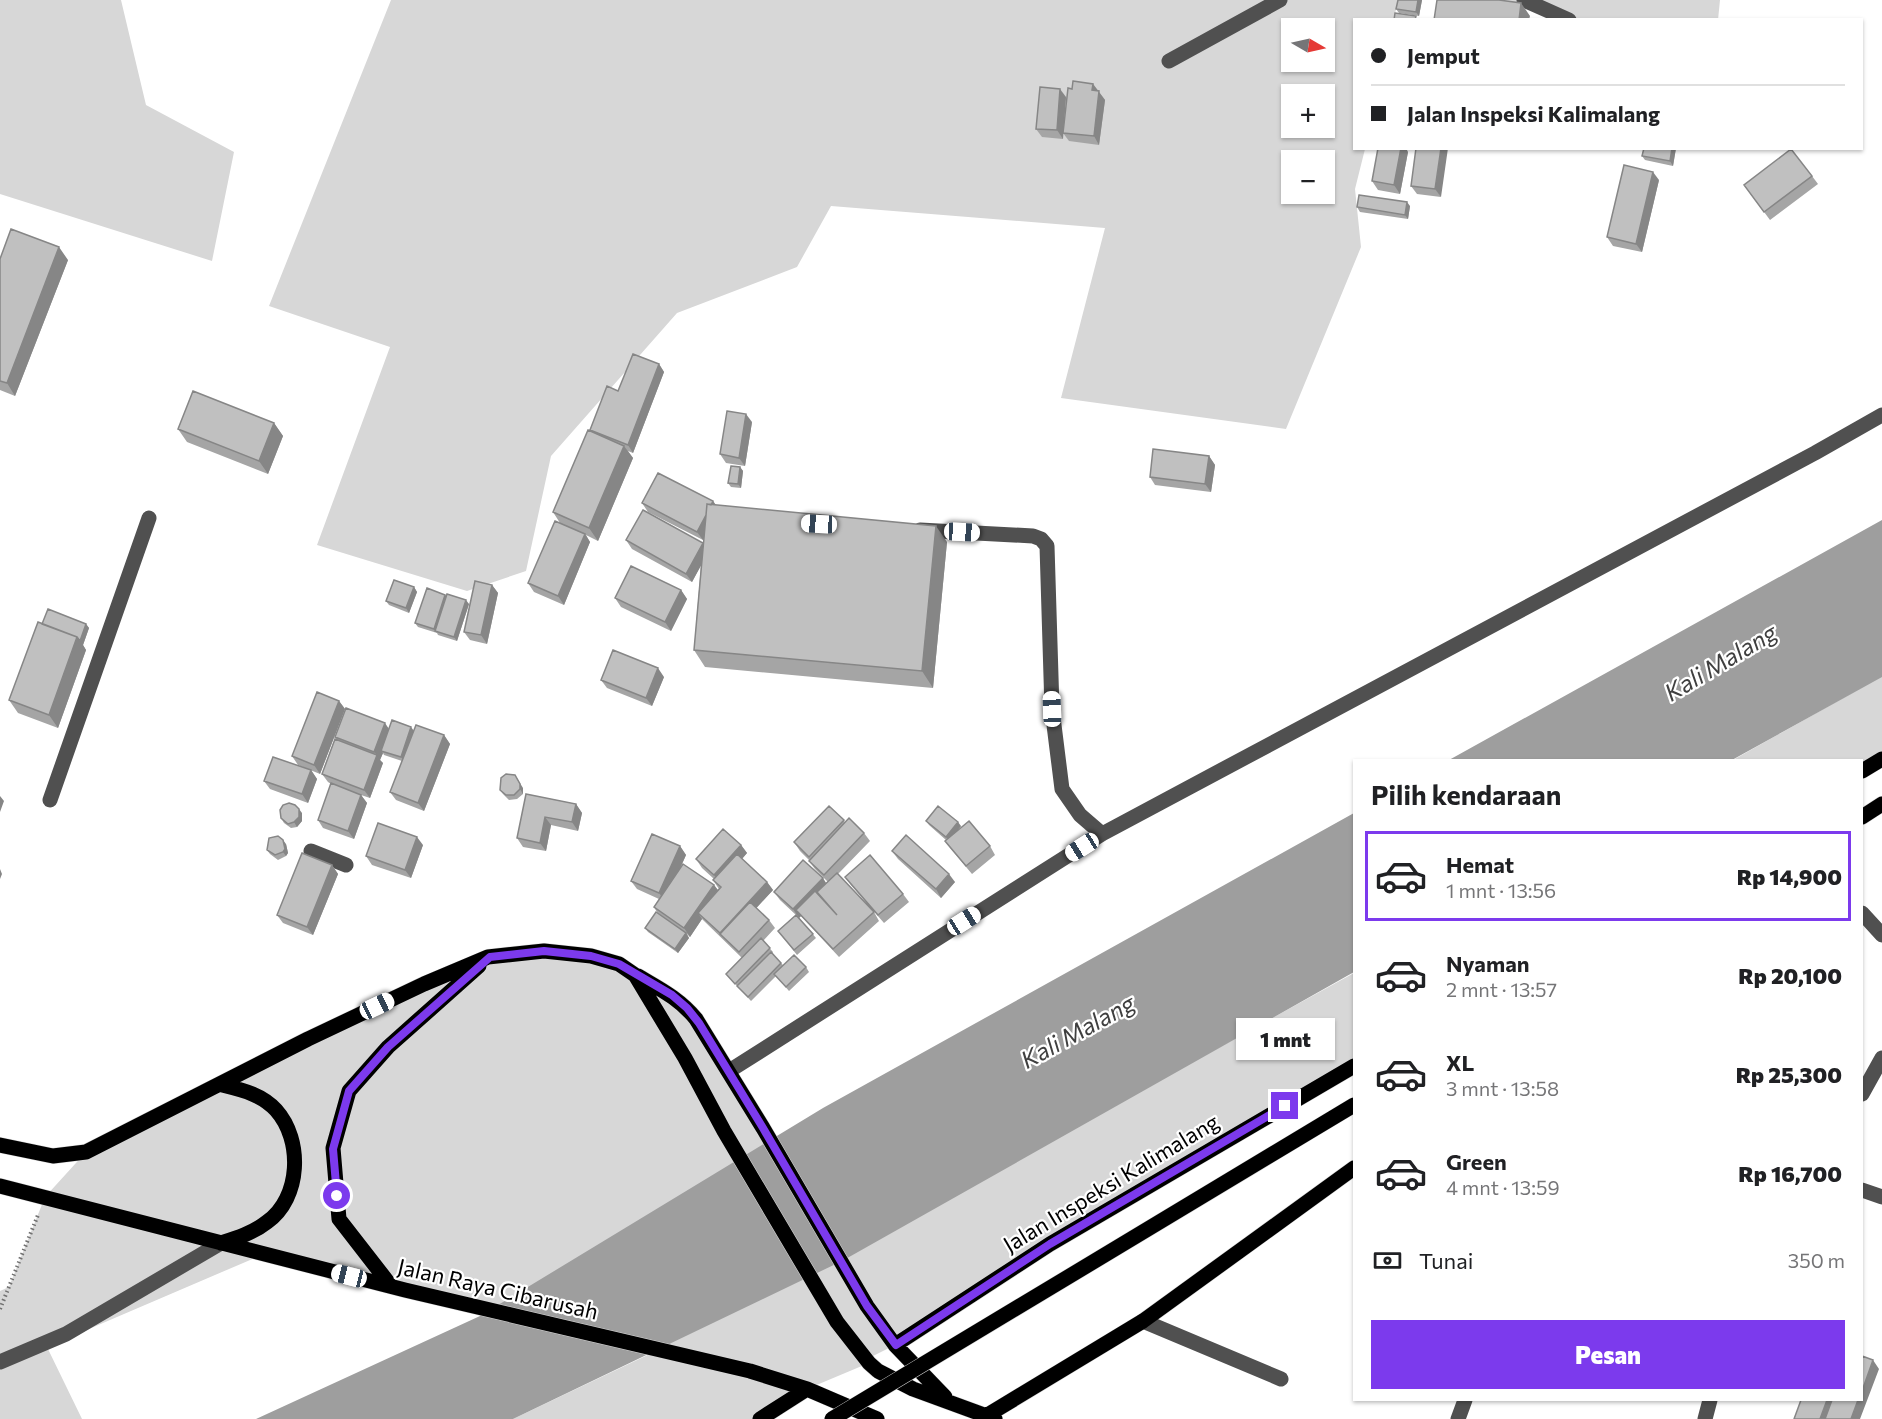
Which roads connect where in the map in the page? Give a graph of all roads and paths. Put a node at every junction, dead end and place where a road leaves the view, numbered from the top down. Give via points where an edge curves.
1 (1280, 0) edge
2 (1524, 0) edge
3 (1564, 18) edge
4 (1169, 61) dead end
5 (1882, 415) edge
6 (148, 518) dead end
7 (902, 529) edge
8 (1882, 759) edge
9 (1863, 770) edge
10 (50, 800) dead end
11 (1882, 804) edge
12 (1863, 816) edge
13 (1102, 834) junction
14 (311, 851) dead end
15 (346, 865) dead end
16 (1863, 914) edge
17 (1882, 935) edge
18 (490, 957) junction
19 (635, 975) junction
20 (1882, 1058) edge
21 (1353, 1067) edge
22 (729, 1071) junction
23 (222, 1084) junction
24 (1863, 1092) edge
25 (1353, 1106) edge
26 (0, 1145) edge
27 (1353, 1169) edge
28 (0, 1186) edge
29 (1863, 1190) edge
30 (45, 1197) junction
31 (1882, 1197) edge
32 (221, 1243) junction
33 (391, 1286) junction
34 (0, 1310) edge
35 (1143, 1321) junction
36 (896, 1345) junction
37 (0, 1362) edge
38 (1281, 1379) dead end
39 (807, 1389) junction
40 (1465, 1401) edge
41 (1710, 1401) edge
42 (955, 1404) junction
43 (991, 1417) edge
44 (760, 1419) edge
45 (832, 1419) edge
46 (877, 1419) edge
47 (1458, 1419) edge
48 (1705, 1419) edge

1 - 4 street
2 - 3 street
5 - 13 street
6 - 10 street
7 - 13 street via 1033,536 1047,546 1052,709 1062,789 1080,815
8 - 9 main road
11 - 12 main road
13 - 22 street
14 - 15 street
16 - 17 street
18 - 19 main road via 544,951 591,956 619,964
18 - 23 main road via 424,984
18 - 33 main road via 388,1047 349,1091 333,1149 339,1219
19 - 22 main road via 687,1008
19 - 42 main road via 837,1322 878,1371
20 - 24 street
21 - 36 main road, Jalan Inspeksi Kalimalang via 1050,1244
22 - 36 main road via 867,1306
23 - 26 main road via 86,1152 52,1156
23 - 32 main road via 252,1092 276,1110 291,1137 296,1167 288,1197 269,1222
25 - 45 main road, bridge
27 - 35 main road
28 - 30 main road, Jalan Raya Cibarusah
29 - 31 street
30 - 32 main road, Jalan Raya Cibarusah
30 - 34 path
32 - 33 main road, Jalan Raya Cibarusah
32 - 37 street via 66,1334
33 - 39 main road, Jalan Raya Cibarusah via 750,1371
35 - 38 street
35 - 43 main road
36 - 42 main road
39 - 44 main road
39 - 46 main road, Jalan Raya Cibarusah
40 - 47 street
41 - 48 street
42 - 43 main road

